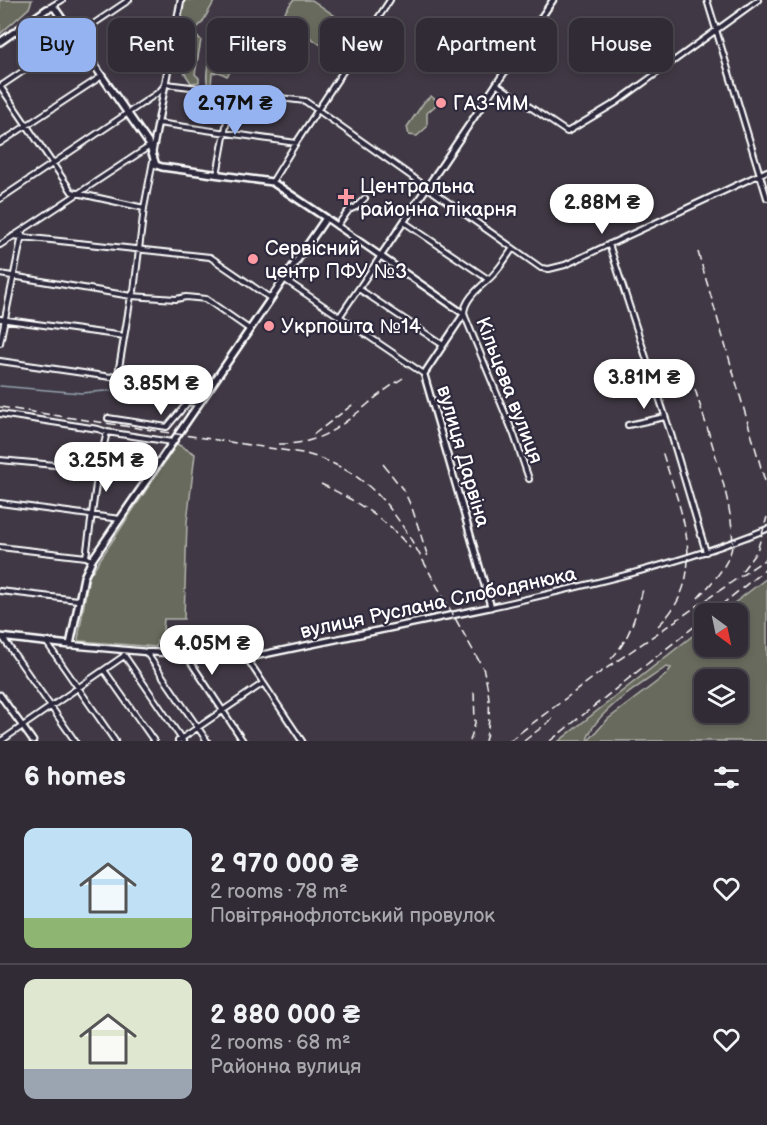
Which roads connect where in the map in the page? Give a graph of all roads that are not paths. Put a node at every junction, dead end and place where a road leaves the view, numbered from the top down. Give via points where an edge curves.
1 (62, 0) edge
2 (129, 0) edge
3 (181, 0) edge
4 (390, 0) edge
5 (553, 0) edge
6 (707, 0) edge
7 (758, 0) edge
8 (52, 6) junction
9 (62, 18) edge
10 (96, 22) edge
11 (716, 29) junction
12 (0, 42) edge
13 (96, 66) edge
14 (21, 72) edge
15 (102, 75) junction
16 (496, 83) junction
17 (166, 84) junction
18 (0, 86) edge
19 (232, 93) junction
20 (317, 110) junction
21 (128, 112) junction
22 (158, 123) junction
23 (27, 125) junction
24 (225, 133) junction
25 (0, 143) edge
26 (296, 143) junction
27 (150, 146) junction
28 (153, 158) junction
29 (53, 163) junction
30 (767, 171) edge
31 (759, 174) junction
32 (217, 175) junction
33 (272, 182) junction
34 (426, 188) junction
35 (76, 194) junction
36 (365, 198) dead end
37 (767, 198) edge
38 (0, 199) edge
39 (144, 208) junction
40 (327, 218) junction
41 (404, 222) junction
42 (337, 226) junction
43 (25, 228) junction
44 (13, 236) junction
45 (21, 236) junction
46 (609, 244) junction
47 (0, 245) edge
48 (513, 248) junction
49 (139, 250) junction
50 (380, 256) junction
51 (0, 274) edge
52 (12, 276) junction
53 (283, 279) junction
54 (488, 279) junction
55 (359, 289) junction
56 (131, 296) junction
57 (270, 298) junction
58 (464, 314) junction
59 (340, 316) junction
60 (2, 320) edge
61 (249, 329) junction
62 (124, 336) junction
63 (0, 343) edge
64 (443, 345) junction
65 (0, 361) edge
66 (424, 374) junction
67 (199, 404) junction
68 (0, 414) edge
69 (664, 417) junction
70 (108, 418) dead end
71 (628, 425) dead end
72 (107, 432) junction
73 (172, 442) junction
74 (0, 460) edge
75 (98, 470) junction
76 (529, 479) dead end
77 (0, 503) edge
78 (92, 515) junction
79 (120, 519) junction
80 (767, 529) edge
81 (0, 547) edge
82 (706, 552) junction
83 (89, 559) junction
84 (0, 591) edge
85 (78, 600) junction
86 (491, 606) junction
87 (1, 638) edge
88 (47, 642) junction
89 (70, 645) junction
90 (124, 650) junction
91 (146, 652) junction
92 (186, 655) junction
93 (124, 656) junction
94 (246, 657) junction
95 (104, 670) junction
96 (262, 684) junction
97 (78, 688) junction
98 (0, 695) edge
99 (51, 706) junction
100 (223, 711) junction
101 (22, 726) junction
102 (198, 728) junction
103 (181, 740) edge
104 (1, 741) edge
105 (33, 741) edge
106 (75, 741) edge
107 (115, 741) edge
108 (154, 741) edge
109 (207, 741) edge
110 (243, 741) edge
111 (302, 741) edge

1 - 8 street
2 - 10 street
3 - 17 street
4 - 20 street
5 - 16 street
6 - 11 street
7 - 11 street
8 - 9 main road
8 - 12 main road
11 - 16 street via 617,102 567,132
11 - 31 street
13 - 15 main road
14 - 18 street
15 - 21 main road
15 - 23 street
16 - 34 street
17 - 19 street
17 - 21 street
17 - 22 street
18 - 23 street
19 - 20 street via 304,101
19 - 24 street
20 - 26 street
20 - 34 street
21 - 27 main road
21 - 29 street
22 - 24 street
22 - 28 street
23 - 25 street
23 - 29 street
24 - 26 street
24 - 32 street
26 - 33 street
27 - 28 main road
27 - 35 street
28 - 32 main road, Кільцева вулиця via 160,167
28 - 39 street
29 - 35 street
29 - 38 street
30 - 31 street
31 - 37 street
31 - 46 street
32 - 33 main road, Кільцева вулиця
33 - 40 main road, Кільцева вулиця
34 - 41 street
34 - 48 street
35 - 39 street
35 - 43 street
36 - 42 street
39 - 49 street
40 - 42 street, Кільцева вулиця
40 - 53 main road
41 - 50 street
41 - 54 street
42 - 50 street, Кільцева вулиця
43 - 44 street
43 - 45 street
44 - 45 street
44 - 47 street
45 - 49 street
45 - 52 street
46 - 48 street via 549,269 541,268
46 - 69 street
48 - 54 street
49 - 56 street
49 - 57 street via 210,257
50 - 55 street
50 - 58 street, Кільцева вулиця
51 - 52 street
52 - 56 street
52 - 60 street
53 - 57 main road
53 - 59 street, вулиця Дарвіна
54 - 58 street via 464,308
55 - 59 street
55 - 64 street
56 - 61 street via 206,299
56 - 62 street
57 - 61 main road
58 - 64 street
58 - 76 street, Кільцева вулиця
59 - 66 street, вулиця Дарвіна
60 - 62 street
60 - 63 street
61 - 67 main road
62 - 65 street via 120,370 111,377
64 - 66 street
66 - 86 street, вулиця Дарвіна
67 - 70 street via 188,402 167,428
67 - 73 main road
68 - 72 street
69 - 71 street
69 - 82 street
72 - 73 street
72 - 75 street
73 - 79 main road
74 - 75 street
75 - 78 street
77 - 78 street
78 - 79 street
78 - 83 street
79 - 83 main road
80 - 82 street, вулиця Руслана Слободянюка
81 - 83 street
82 - 86 street, вулиця Руслана Слободянюка via 609,580
83 - 85 main road
84 - 85 street
85 - 89 main road
86 - 94 street, вулиця Руслана Слободянюка
87 - 88 main road, вулиця Руслана Слободянюка
87 - 99 street
88 - 89 main road, вулиця Руслана Слободянюка
88 - 97 street
89 - 90 street, вулиця Руслана Слободянюка
90 - 91 street, вулиця Руслана Слободянюка
90 - 93 street
91 - 92 street, вулиця Руслана Слободянюка
91 - 102 street
92 - 94 street, вулиця Руслана Слободянюка
92 - 100 street
93 - 95 street
93 - 103 street
94 - 96 street
95 - 97 street
95 - 108 street
96 - 100 street
96 - 111 street
97 - 99 street
97 - 107 street
98 - 101 street
99 - 101 street
99 - 106 street
100 - 102 street
100 - 110 street
101 - 104 street
101 - 105 street
102 - 103 street
102 - 109 street

